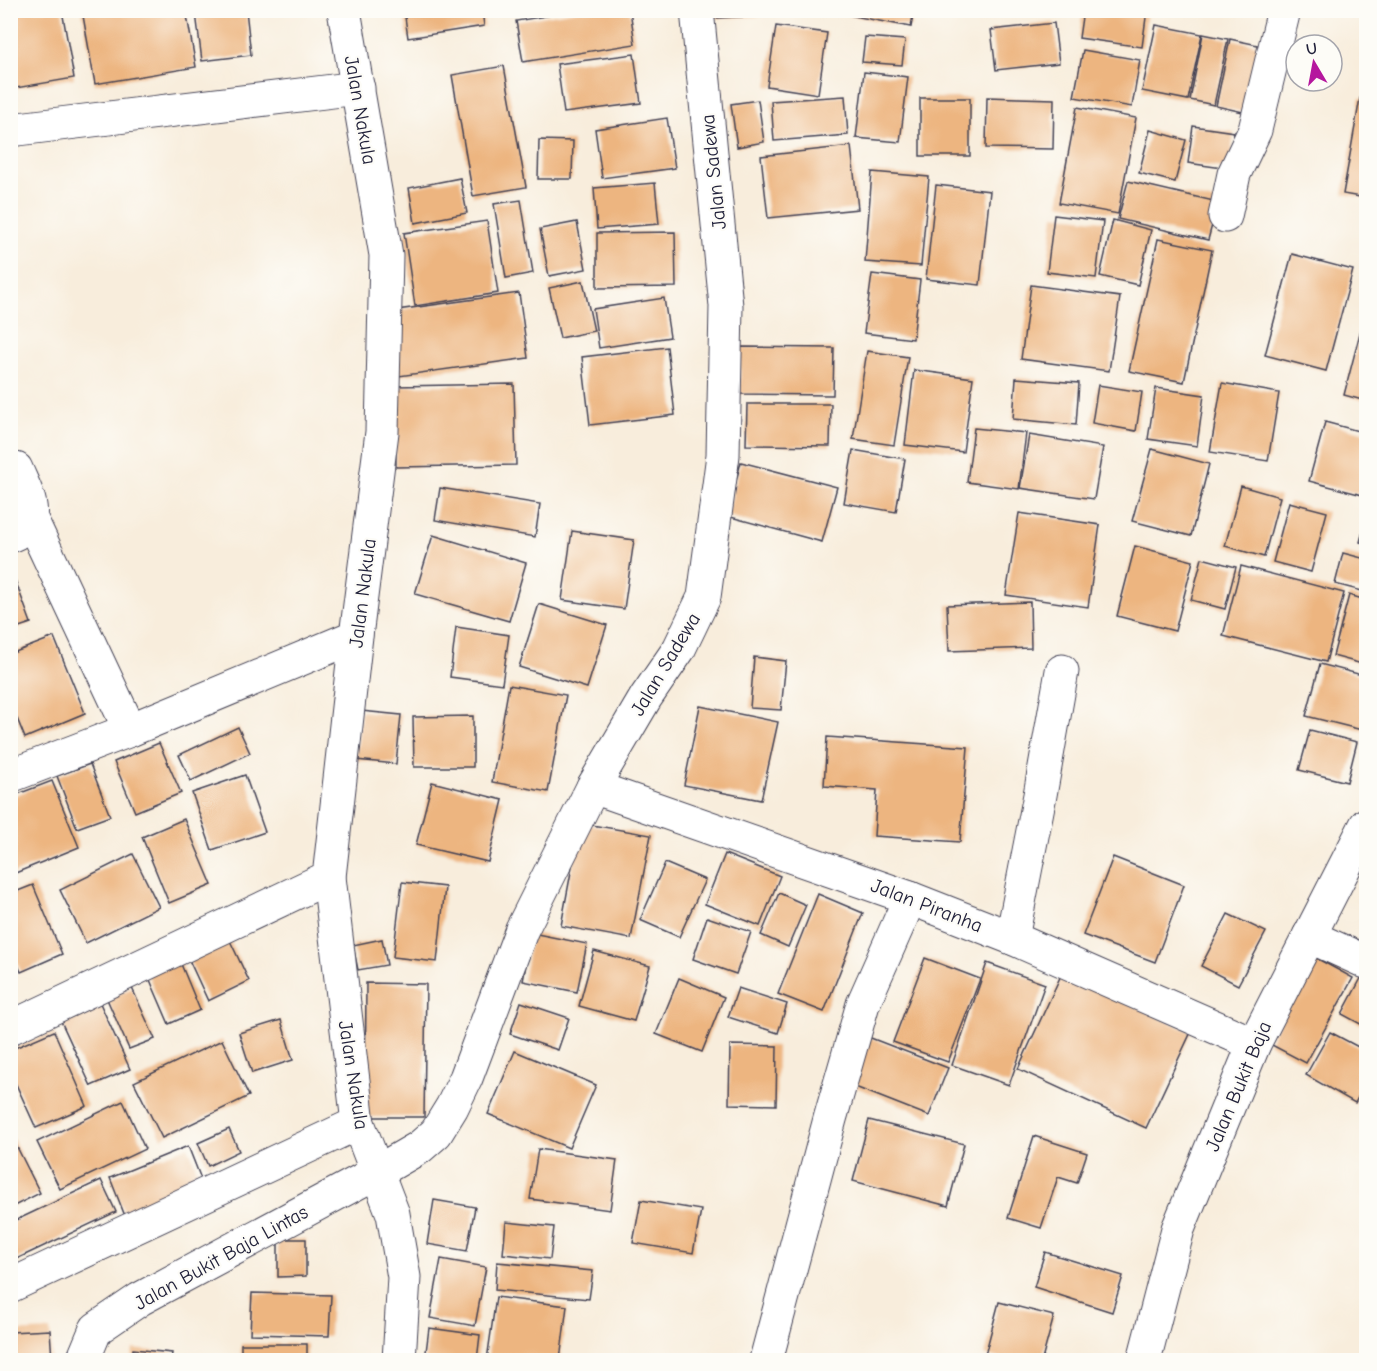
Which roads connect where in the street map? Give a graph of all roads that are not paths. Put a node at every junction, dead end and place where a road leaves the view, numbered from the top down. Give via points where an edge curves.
1 (344, 10) edge
2 (697, 10) edge
3 (1284, 10) edge
4 (358, 88) junction
5 (10, 130) edge
6 (1225, 216) dead end
7 (12, 464) edge
8 (21, 527) edge
9 (356, 636) junction
10 (1062, 671) dead end
11 (130, 730) junction
12 (10, 776) edge
13 (593, 787) junction
14 (1366, 825) edge
15 (329, 877) junction
16 (910, 898) junction
17 (1309, 936) junction
18 (1012, 938) junction
19 (1366, 962) edge
20 (10, 1028) edge
21 (1254, 1044) junction
22 (358, 1123) junction
23 (377, 1172) junction
24 (10, 1286) edge
25 (83, 1360) edge
26 (399, 1360) edge
27 (766, 1360) edge
28 (1144, 1360) edge

1 - 4 street, Jalan Nakula
2 - 13 street, Jalan Sadewa via 726,306 722,467 704,597 679,649
3 - 6 street via 1255,130 1234,174
4 - 5 street
4 - 9 street, Jalan Nakula via 386,255 382,432
7 - 8 street via 31,510
8 - 11 street
9 - 11 street
9 - 15 street, Jalan Nakula
10 - 18 street
11 - 12 street
13 - 16 street, Jalan Piranha
13 - 23 street, Jalan Sadewa via 522,929 452,1107 436,1133 420,1147
14 - 17 street, Jalan Bukit Baja
15 - 20 street
15 - 22 street, Jalan Nakula
16 - 18 street, Jalan Piranha
16 - 27 street via 863,1004
17 - 19 street
17 - 21 street, Jalan Bukit Baja
18 - 21 street, Jalan Piranha
21 - 28 street, Jalan Bukit Baja via 1178,1229
22 - 23 street, Jalan Nakula
22 - 24 street
23 - 25 street, Jalan Bukit Baja Lintas via 140,1299 96,1329
23 - 26 street, Jalan Nakula via 393,1214 404,1277

